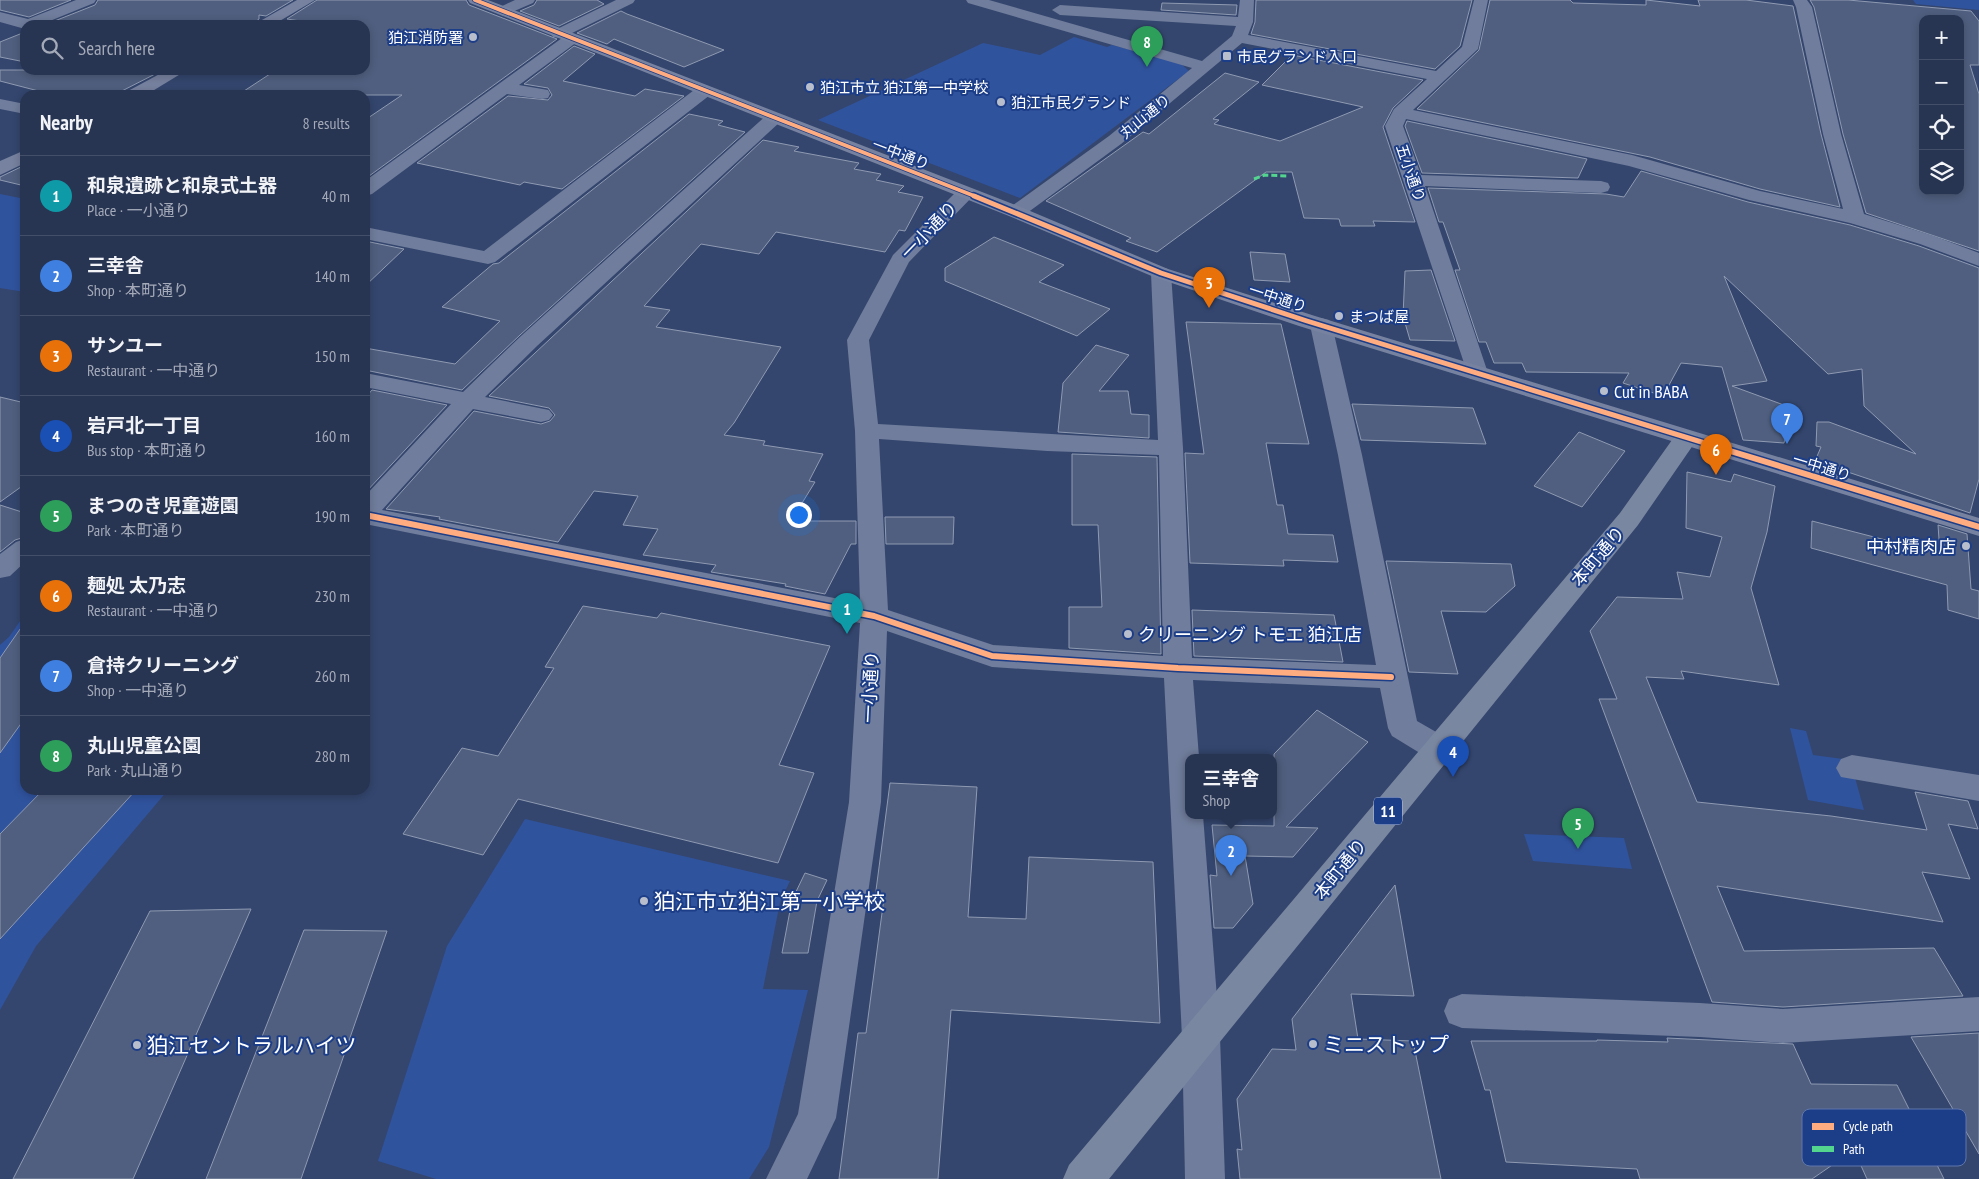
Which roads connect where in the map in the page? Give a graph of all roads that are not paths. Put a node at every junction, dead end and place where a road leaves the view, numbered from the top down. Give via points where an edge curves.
1 (89, 0) edge
2 (308, 0) edge
3 (475, 0) edge
4 (528, 0) edge
5 (628, 0) edge
6 (974, 0) edge
7 (1247, 0) edge
8 (1481, 0) edge
9 (1800, 0) edge
10 (503, 11) junction
11 (1060, 12) edge
12 (0, 17) edge
13 (41, 20) edge
14 (270, 20) edge
15 (20, 24) edge
16 (20, 28) edge
17 (1242, 30) junction
18 (8, 33) dead end
19 (565, 36) junction
20 (1206, 67) junction
21 (171, 75) edge
22 (1440, 77) junction
23 (504, 88) junction
24 (143, 90) edge
25 (704, 91) junction
26 (542, 94) dead end
27 (0, 104) edge
28 (20, 108) edge
29 (1400, 113) junction
30 (774, 118) junction
31 (20, 158) edge
32 (0, 169) edge
33 (1414, 180) junction
34 (370, 186) edge
35 (1600, 187) dead end
36 (966, 192) junction
37 (1016, 212) junction
38 (1855, 218) junction
39 (370, 234) edge
40 (1979, 260) edge
41 (1161, 273) junction
42 (1321, 325) junction
43 (1477, 373) junction
44 (370, 381) edge
45 (468, 400) junction
46 (541, 415) dead end
47 (867, 431) junction
48 (1686, 438) junction
49 (1172, 448) junction
50 (370, 508) edge
51 (370, 515) edge
52 (1979, 528) edge
53 (20, 552) edge
54 (0, 569) edge
55 (874, 616) junction
56 (1178, 668) junction
57 (1392, 677) junction
58 (1439, 749) junction
59 (1852, 768) dead end
60 (1185, 780) edge
61 (1978, 792) edge
62 (1187, 819) edge
63 (1462, 1011) dead end
64 (1979, 1014) edge
65 (1201, 1037) junction
66 (786, 1179) edge
67 (1083, 1179) edge
68 (1205, 1179) edge

1 - 13 street
2 - 14 street
3 - 10 street, 一中通り
4 - 10 street
5 - 19 street
6 - 11 street
7 - 17 street
8 - 22 street via 1470,50
9 - 38 street
10 - 19 street, 一中通り
11 - 17 street
11 - 20 street
12 - 15 street
16 - 18 street
17 - 20 street, 丸山通り
17 - 22 street
19 - 23 street
19 - 25 street, 一中通り
20 - 37 street, 丸山通り via 1115,140
21 - 24 street
22 - 29 street
23 - 26 street
23 - 34 street
25 - 30 street, 一中通り
25 - 39 street via 488,258
27 - 28 street
29 - 33 street, 五小通り via 1394,126
29 - 38 street via 1632,161 1756,196
30 - 36 street, 一中通り
30 - 45 street
31 - 32 street
33 - 35 street
33 - 43 street, 五小通り
36 - 37 street, 一中通り
36 - 47 street, 一小通り via 900,259 858,340
37 - 41 street, 一中通り
38 - 40 street
41 - 42 street, 一中通り
41 - 49 street
42 - 43 street, 一中通り
42 - 57 street via 1350,455
43 - 48 street, 一中通り
44 - 45 street
45 - 46 street
45 - 50 street
47 - 49 street
47 - 55 street, 一小通り
48 - 52 street, 一中通り
48 - 58 main road, 本町通り / 11 via 1630,518
49 - 56 street
51 - 55 street
53 - 54 street
55 - 56 street via 992,656
55 - 66 street, 一小通り via 865,802 817,1118
56 - 57 street
56 - 60 street
57 - 58 street via 1403,728
58 - 65 main road, 本町通り / 11
59 - 61 street
62 - 65 street
63 - 64 street via 1783,1026
65 - 67 main road, 本町通り / 11
65 - 68 street

